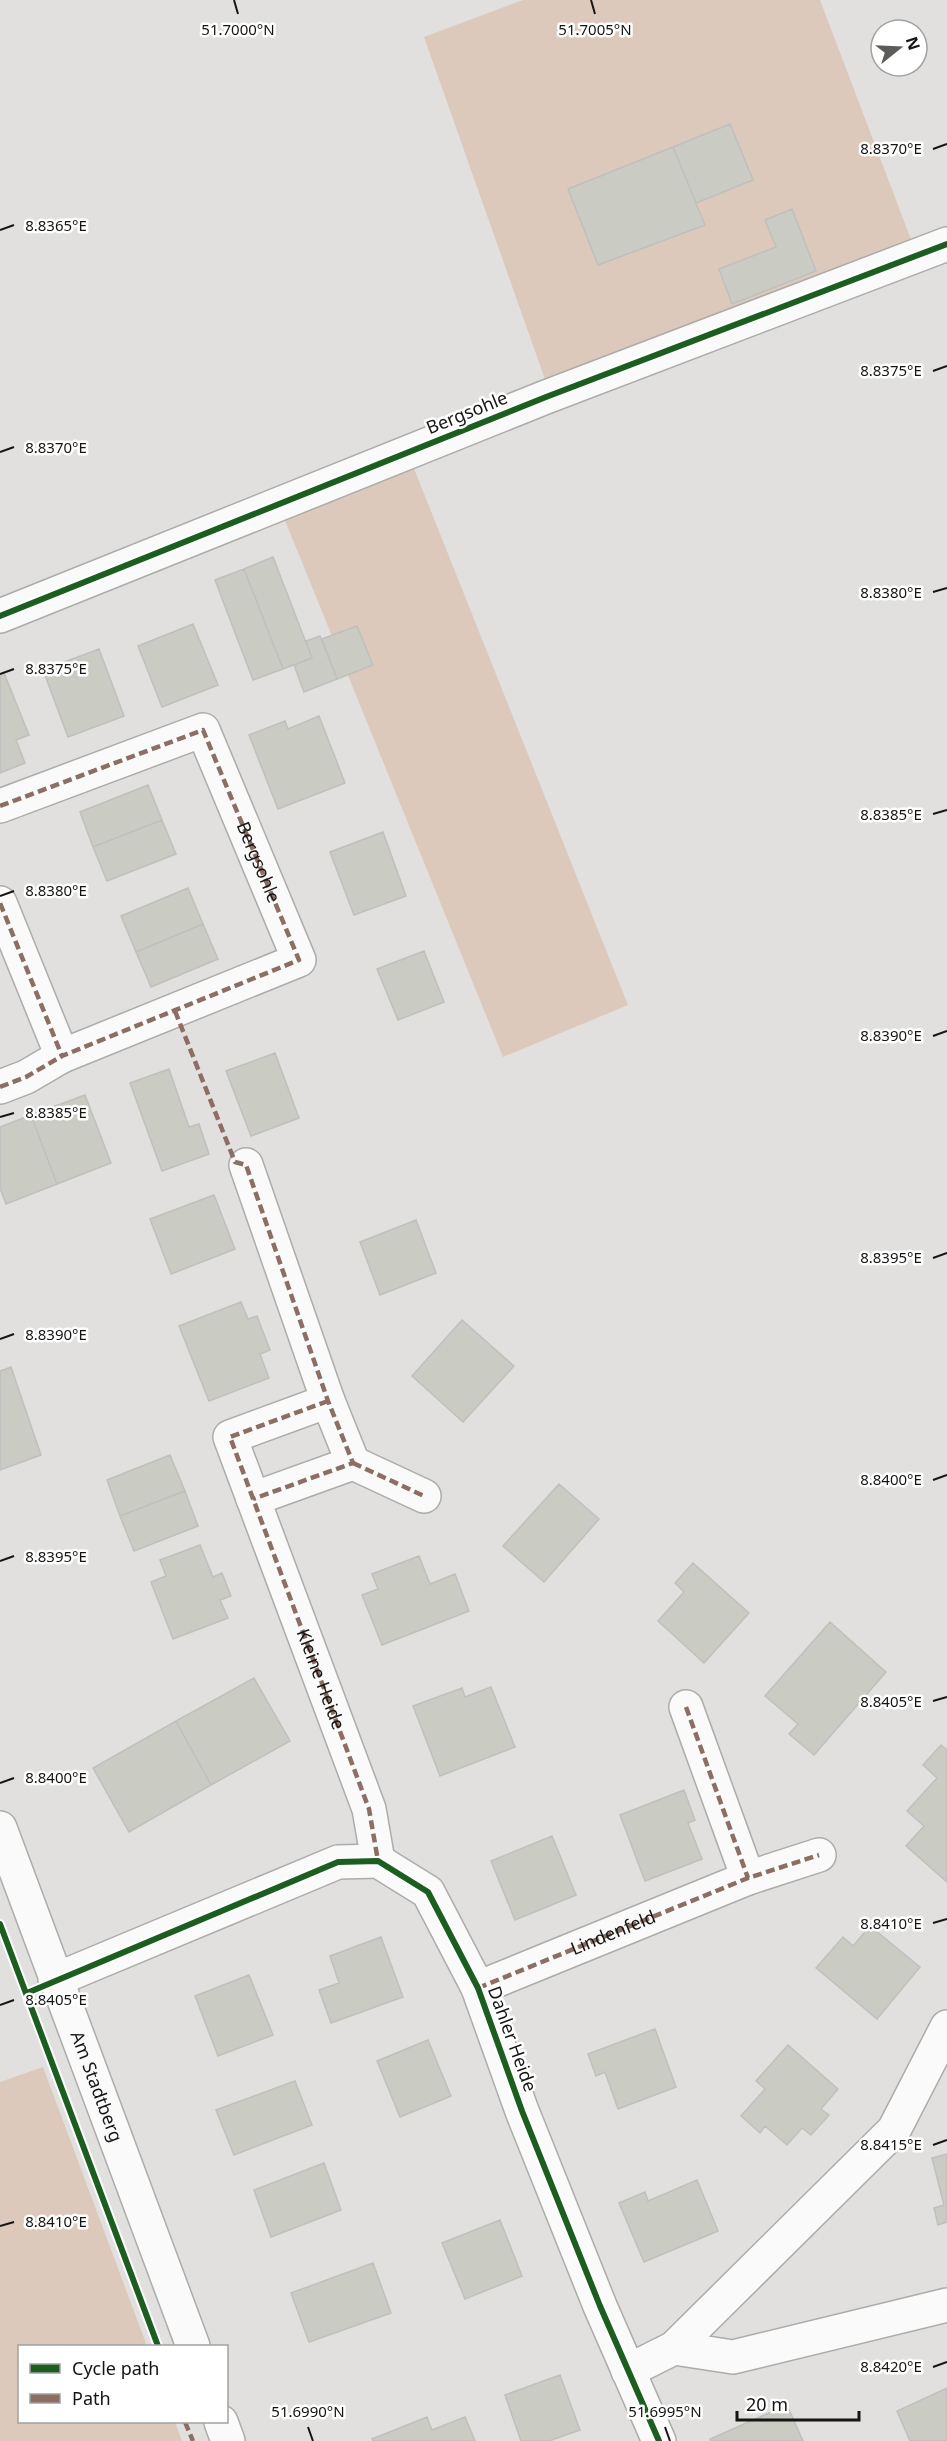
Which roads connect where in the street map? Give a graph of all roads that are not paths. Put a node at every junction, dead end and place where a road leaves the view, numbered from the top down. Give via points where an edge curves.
1 (947, 244) edge
2 (0, 616) edge
3 (0, 806) edge
4 (0, 903) edge
5 (62, 1056) junction
6 (0, 1087) edge
7 (246, 1165) dead end
8 (328, 1401) junction
9 (353, 1463) junction
10 (424, 1496) dead end
11 (253, 1499) junction
12 (686, 1707) dead end
13 (0, 1828) edge
14 (819, 1855) dead end
15 (378, 1862) junction
16 (748, 1878) junction
17 (56, 1980) junction
18 (478, 1988) junction
19 (947, 2027) edge
20 (947, 2305) edge
21 (193, 2345) edge
22 (674, 2348) junction
23 (628, 2371) junction
24 (222, 2423) edge
25 (228, 2441) edge
26 (659, 2441) edge

1 - 2 street, Bergsohle via 546,398
3 - 5 street, Bergsohle via 203,730 299,960
4 - 5 street
5 - 6 street, Bergsohle
7 - 8 street
8 - 9 street
8 - 11 street, Kleine Heide via 230,1437
9 - 10 street
9 - 11 street
11 - 15 street, Kleine Heide via 369,1809
12 - 16 street
13 - 17 street, Am Stadtberg
14 - 16 street, Lindenfeld
15 - 17 street via 338,1862
15 - 18 street, Dahler Heide via 428,1892
16 - 18 street, Lindenfeld
17 - 21 street, Am Stadtberg
18 - 23 street, Dahler Heide via 522,2111
19 - 22 street via 894,2130
20 - 22 street via 733,2356
22 - 23 street
23 - 26 street, Dahler Heide
24 - 25 street

